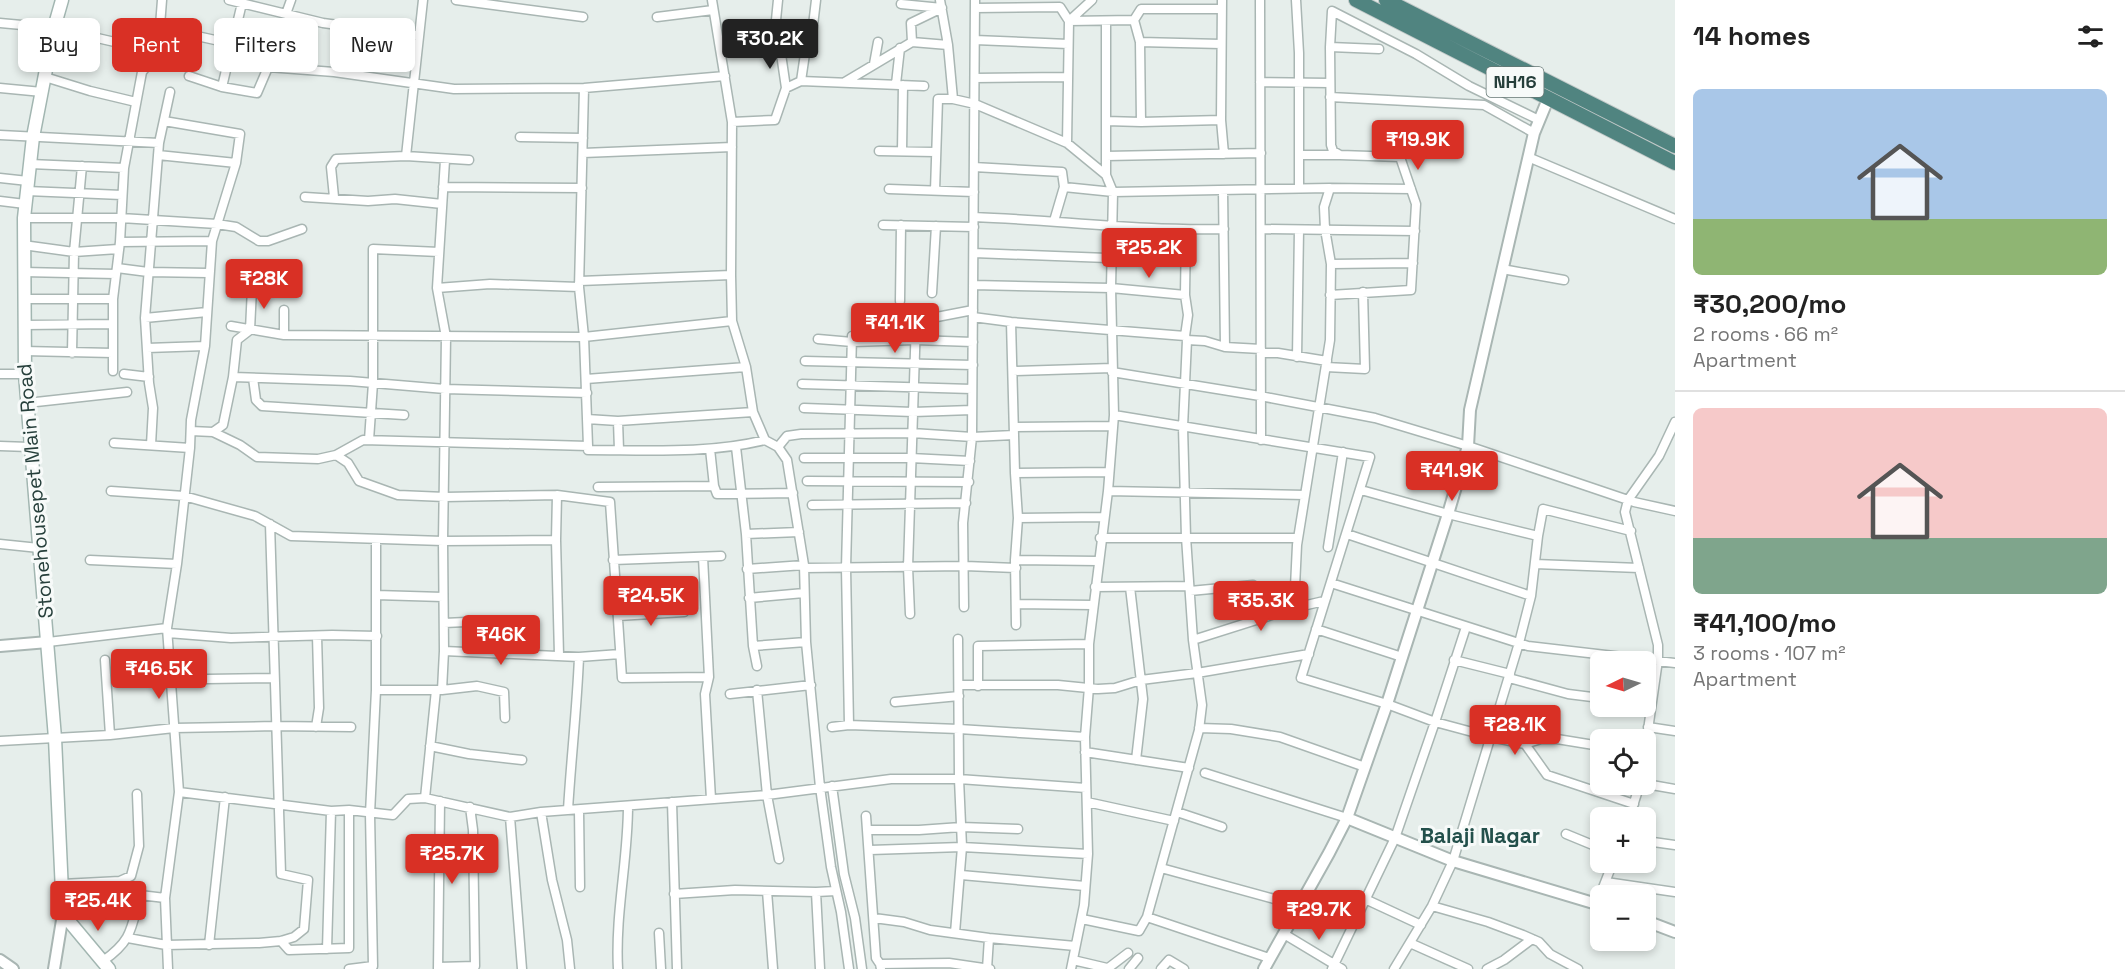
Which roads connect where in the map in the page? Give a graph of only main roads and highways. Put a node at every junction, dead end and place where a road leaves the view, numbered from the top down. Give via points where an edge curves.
1 (62, 0) edge
2 (1356, 0) edge
3 (1386, 0) edge
4 (1675, 146) edge
5 (1675, 163) edge
6 (106, 965) edge

1 - 6 main road, Stonehousepet Main Road via 33,137 24,218 25,374 55,738 63,914
2 - 5 highway, NH16
3 - 4 highway, NH16

